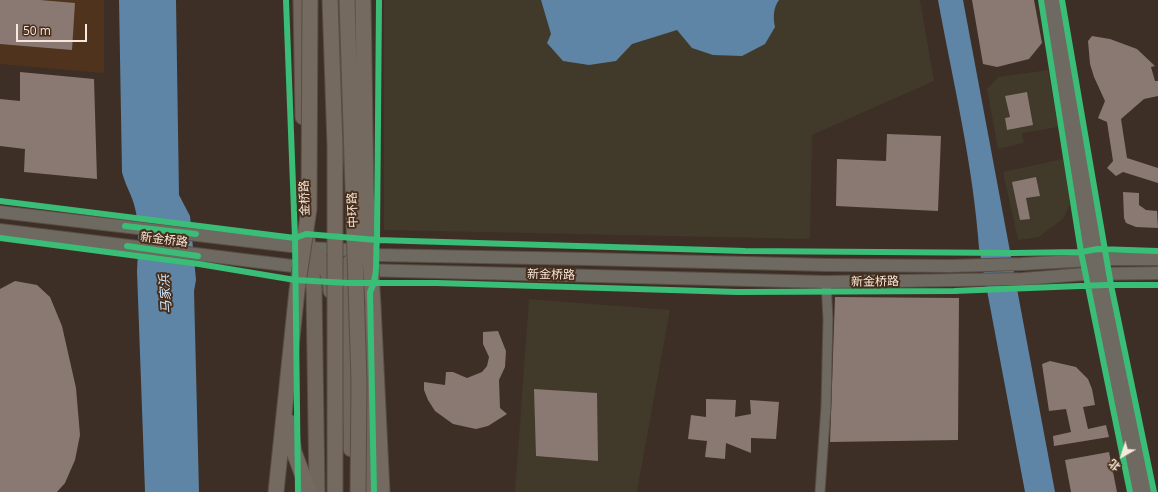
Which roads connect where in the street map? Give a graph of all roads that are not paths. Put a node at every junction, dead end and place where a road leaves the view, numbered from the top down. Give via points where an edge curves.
1 (301, 0) edge
2 (310, 0) edge
3 (330, 0) edge
4 (347, 0) edge
5 (354, 0) edge
6 (363, 0) edge
7 (1046, 0) edge
8 (1056, 0) edge
9 (366, 192) junction
10 (0, 212) edge
11 (0, 230) edge
12 (308, 248) junction
13 (351, 250) junction
14 (1096, 260) junction
15 (1158, 260) edge
16 (311, 269) junction
17 (326, 269) junction
18 (348, 270) junction
19 (365, 271) junction
20 (1158, 273) edge
21 (1098, 274) junction
22 (826, 282) junction
23 (358, 358) junction
24 (288, 377) junction
25 (380, 424) junction
26 (351, 428) junction
27 (276, 492) edge
28 (309, 492) edge
29 (317, 492) edge
30 (334, 492) edge
31 (352, 492) edge
32 (358, 492) edge
33 (369, 492) edge
34 (382, 492) edge
35 (391, 492) edge
36 (820, 492) edge
37 (1138, 492) edge
38 (1149, 492) edge

1 - 12 main road, 金桥路 via 301,72
2 - 24 highway, bridge via 309,209 296,290
3 - 30 highway, 中环路, bridge via 336,146
4 - 23 highway, 中环路, bridge
5 - 13 main road
6 - 9 highway, bridge
7 - 14 street
8 - 14 street
9 - 23 highway, bridge
9 - 25 highway, bridge
10 - 12 street, 新金桥路
11 - 16 street, 新金桥路
12 - 13 street, 新金桥路
12 - 16 main road, 金桥路
12 - 17 main road via 320,258
13 - 14 street, 新金桥路 via 375,255 819,265 969,265
13 - 18 main road
13 - 19 main road
14 - 15 street, 新金桥路
14 - 21 street
16 - 17 street, 新金桥路
16 - 29 main road, 金桥路 via 314,290
17 - 18 street, 新金桥路
17 - 26 main road via 331,282 333,391
18 - 19 street, 新金桥路
18 - 26 main road
19 - 22 street, 新金桥路
19 - 33 main road
20 - 21 street, 新金桥路
21 - 22 street, 新金桥路 via 1023,279
21 - 37 street
21 - 38 street
22 - 36 street via 826,406
23 - 32 highway, 中环路, bridge
24 - 27 highway
24 - 28 highway via 289,427 294,452
25 - 34 highway
25 - 35 highway
26 - 31 main road

